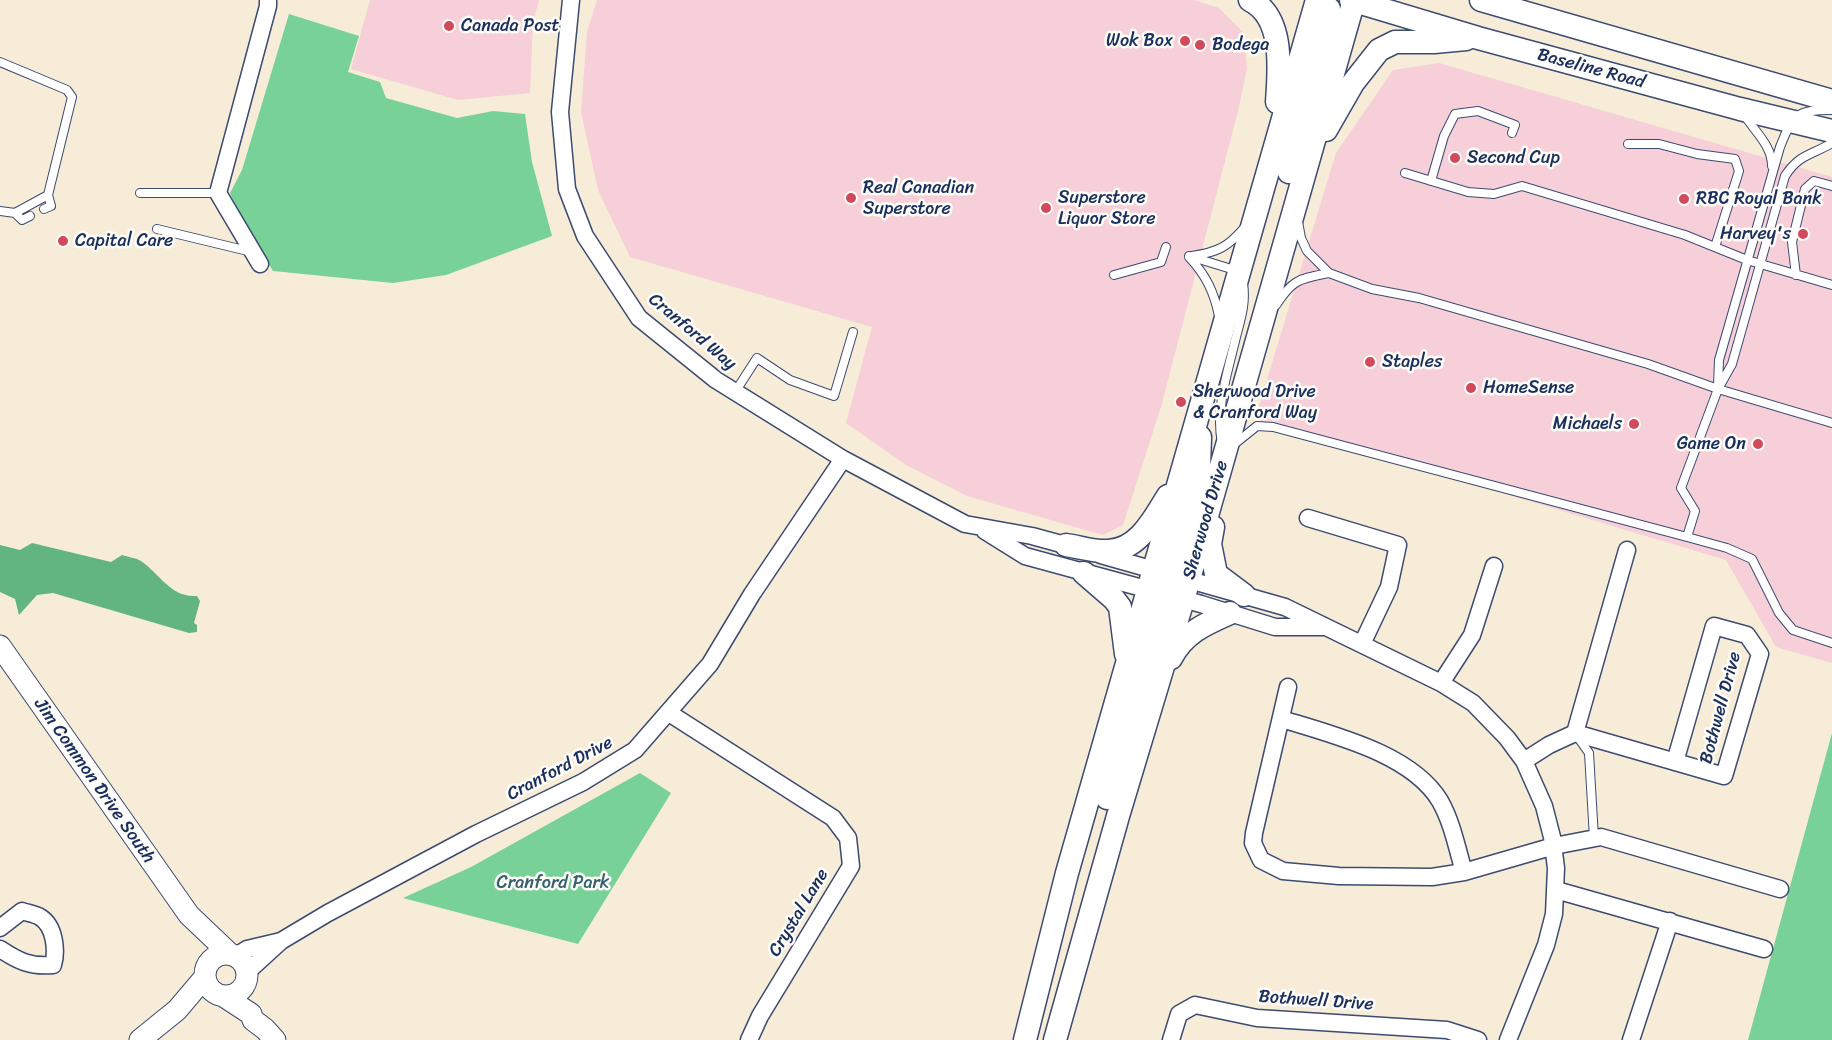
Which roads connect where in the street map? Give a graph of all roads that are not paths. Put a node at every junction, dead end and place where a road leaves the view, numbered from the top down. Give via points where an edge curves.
1 (268, 0) edge
2 (571, 0) edge
3 (1250, 0) edge
4 (1317, 0) edge
5 (1330, 0) edge
6 (1353, 0) edge
7 (1481, 0) edge
8 (1537, 0) edge
9 (1596, 33) junction
10 (1478, 38) junction
11 (0, 62) edge
12 (1832, 101) edge
13 (1740, 110) junction
14 (1832, 110) edge
15 (1790, 121) junction
16 (1832, 131) edge
17 (1512, 133) dead end
18 (1832, 143) edge
19 (1628, 144) dead end
20 (1274, 149) junction
21 (1307, 163) junction
22 (1405, 173) dead end
23 (1772, 175) junction
24 (1431, 181) junction
25 (1832, 186) edge
26 (140, 193) dead end
27 (218, 193) junction
28 (48, 195) junction
29 (1295, 203) junction
30 (44, 209) dead end
31 (0, 211) edge
32 (1256, 212) junction
33 (15, 213) junction
34 (30, 216) dead end
35 (157, 229) dead end
36 (1166, 247) dead end
37 (1715, 247) junction
38 (1189, 256) junction
39 (256, 258) joint
40 (1279, 260) junction
41 (1747, 260) junction
42 (1760, 264) junction
43 (1239, 272) junction
44 (1329, 273) junction
45 (1114, 275) dead end
46 (1796, 275) junction
47 (1832, 285) edge
48 (1262, 320) junction
49 (1222, 329) junction
50 (853, 332) dead end
51 (1718, 389) junction
52 (735, 392) junction
53 (1201, 403) junction
54 (1832, 423) edge
55 (1224, 455) junction
56 (843, 459) junction
57 (1180, 477) junction
58 (1209, 508) junction
59 (1308, 518) dead end
60 (978, 527) junction
61 (1688, 537) junction
62 (1066, 545) junction
63 (1627, 550) dead end
64 (1494, 566) dead end
65 (1084, 573) junction
66 (1169, 585) junction
67 (1244, 595) junction
68 (1230, 613) junction
69 (1327, 627) junction
70 (1832, 643) edge
71 (1362, 644) junction
72 (0, 646) edge
73 (1128, 666) junction
74 (1441, 683) junction
75 (1288, 687) dead end
76 (1150, 710) junction
77 (669, 713) junction
78 (1282, 719) junction
79 (1575, 733) junction
80 (1524, 761) junction
81 (1675, 762) junction
82 (1594, 838) junction
83 (1554, 846) junction
84 (1464, 872) junction
85 (1780, 889) dead end
86 (1556, 890) junction
87 (1094, 900) junction
88 (189, 915) junction
89 (1670, 921) junction
90 (0, 928) edge
91 (0, 949) edge
92 (1764, 949) dead end
93 (240, 965) junction
94 (205, 973) junction
95 (222, 997) junction
96 (177, 1010) junction
97 (270, 1034) edge
98 (140, 1040) edge
99 (749, 1040) edge
100 (1025, 1040) edge
101 (1055, 1040) edge
102 (1171, 1040) edge
103 (1478, 1040) edge
104 (1508, 1040) edge
105 (1631, 1040) edge

1 - 27 street
2 - 52 street, Cranford Way via 560,112 567,189 582,230 639,318
3 - 20 main road via 1257,3 1272,24 1280,59
4 - 20 main road, Sherwood Drive
5 - 40 main road via 1286,184
6 - 10 main road, Baseline Road
6 - 21 main road, Sherwood Drive
7 - 9 main road, Baseline Road
8 - 9 main road
9 - 12 main road, Baseline Road
10 - 13 main road, Baseline Road
10 - 21 main road via 1395,42 1379,50 1353,83
11 - 28 lane via 67,90 72,97
13 - 15 main road, Baseline Road
13 - 23 lane via 1770,151
14 - 15 lane via 1805,112
15 - 16 main road, Baseline Road
15 - 23 lane
17 - 24 lane via 1515,124 1478,111 1455,114
18 - 42 lane via 1799,158 1785,176
19 - 37 lane via 1659,144 1735,159 1739,171
20 - 32 main road, Sherwood Drive
21 - 29 main road, Sherwood Drive
22 - 24 lane
23 - 41 lane
24 - 37 lane via 1468,192 1494,194 1522,186
25 - 46 lane via 1814,181 1804,189 1792,242
26 - 27 lane
27 - 39 street
28 - 30 lane via 51,206
28 - 33 lane
29 - 40 main road, Sherwood Drive
29 - 44 lane via 1307,251
31 - 33 lane
32 - 38 lane via 1222,249
32 - 43 main road, Sherwood Drive
33 - 34 lane via 22,220
35 - 39 lane
36 - 45 lane via 1161,262
37 - 41 lane
38 - 43 lane
38 - 49 lane via 1215,296
40 - 48 main road, Sherwood Drive
41 - 42 lane
41 - 51 lane via 1719,360
42 - 46 lane
42 - 51 lane via 1732,364
43 - 49 main road, Sherwood Drive
43 - 55 lane via 1245,307 1218,426
44 - 48 lane via 1300,279 1291,285
44 - 51 lane via 1372,290 1419,298 1648,364
46 - 47 lane
48 - 55 main road, Sherwood Drive
49 - 53 main road, Sherwood Drive
50 - 52 lane via 834,396 790,380 757,358
51 - 54 lane
51 - 61 lane via 1681,488 1695,511
52 - 56 street, Cranford Way
53 - 57 main road, Sherwood Drive
53 - 66 main road via 1199,470
55 - 58 main road, Sherwood Drive
55 - 61 lane via 1257,426 1273,427
56 - 60 street, Cranford Way via 965,524
56 - 77 street, Cranford Drive via 710,664
57 - 62 main road via 1139,538 1124,548 1108,551
57 - 66 main road, Sherwood Drive
58 - 66 main road, Sherwood Drive
58 - 67 main road via 1216,574
59 - 71 street via 1398,545 1389,587
60 - 62 street, Cranford Way
60 - 65 street, Cranford Way via 1026,556
61 - 70 lane via 1752,559 1779,613 1793,630
62 - 66 street, Cranford Way
63 - 79 street
64 - 74 street via 1472,635
65 - 66 street, Cranford Way
65 - 73 main road via 1120,608
66 - 67 street
66 - 68 street
66 - 73 main road, Sherwood Drive
66 - 76 main road, Sherwood Drive
66 - 87 main road via 1104,808
67 - 69 street via 1285,607
68 - 69 street via 1275,627
68 - 76 main road via 1201,626 1179,645
69 - 71 street
71 - 74 street
72 - 88 street, Jim Common Drive South
73 - 100 main road, Sherwood Drive via 1067,873
74 - 80 street via 1473,702
75 - 78 street
76 - 87 main road, Sherwood Drive
77 - 93 street, Cranford Drive via 635,750 583,782 476,834
77 - 99 street, Crystal Lane via 833,818 848,838 850,866
78 - 84 street via 1369,747 1412,770 1439,800
78 - 84 street via 1254,833 1253,843 1261,860 1283,871 1340,876 1432,878
79 - 80 street
79 - 81 street, Bothwell Drive
79 - 82 lane via 1588,753
80 - 83 street via 1544,806
81 - 81 street, Bothwell Drive via 1724,776 1760,654 1747,635 1714,626
82 - 83 street
82 - 85 street
83 - 84 street
83 - 86 street
86 - 89 street
86 - 104 street via 1546,945
87 - 101 main road, Sherwood Drive
88 - 93 street, Jim Common Drive South
88 - 94 street, Jim Common Drive South via 203,953
89 - 92 street
89 - 105 street
90 - 91 street via 22,911 41,917 50,929 56,953 53,965 38,966 17,961
93 - 94 street via 213,959
93 - 95 street via 243,990
93 - 97 street
94 - 95 street via 212,991
94 - 96 street
95 - 96 street
95 - 97 street via 251,1014
96 - 98 street
102 - 103 street, Bothwell Drive via 1179,1014 1195,1005 1257,1018 1446,1030

